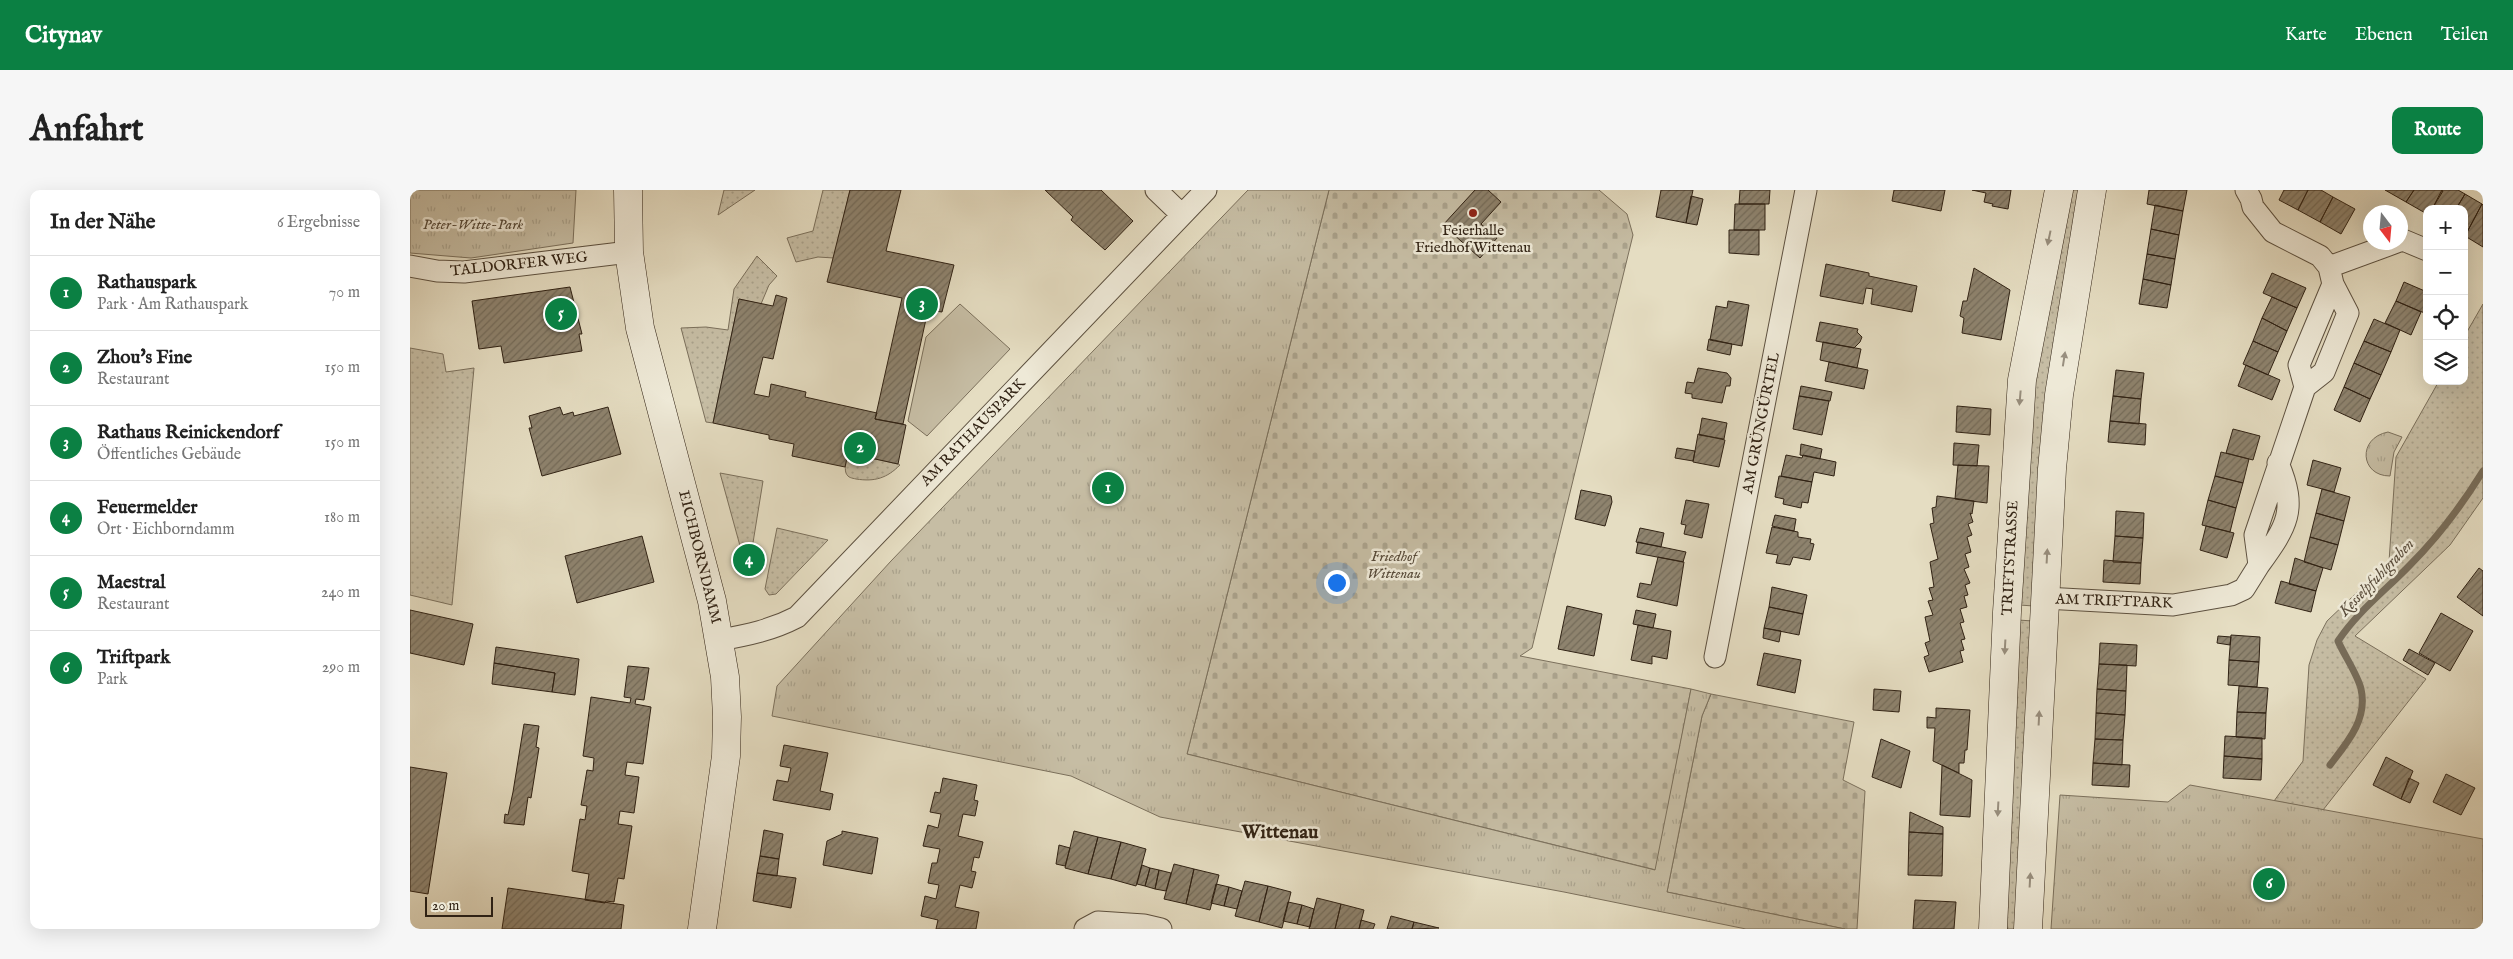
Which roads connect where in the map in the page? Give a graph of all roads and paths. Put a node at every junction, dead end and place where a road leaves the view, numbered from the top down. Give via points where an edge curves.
1 (628, 190) edge
2 (1156, 190) edge
3 (1206, 190) edge
4 (1806, 190) edge
5 (2059, 190) edge
6 (2092, 190) edge
7 (2246, 190) edge
8 (1182, 215) junction
9 (2408, 242) edge
10 (2423, 248) edge
11 (2383, 250) edge
12 (629, 252) junction
13 (410, 266) edge
14 (2331, 276) junction
15 (2045, 598) junction
16 (720, 640) junction
17 (1715, 657) dead end
18 (702, 929) edge
19 (1085, 929) edge
20 (1161, 929) edge
21 (1992, 929) edge
22 (2028, 929) edge

1 - 12 main road, EICHBORNDAMM
2 - 8 street
3 - 8 street, AM RATHAUSPARK
4 - 17 street, AM GRÜNGÜRTEL
5 -> 21 main road, TRIFTSTRASSE via 2022,380 2010,552
15 -> 6 main road via 2059,394
7 - 14 street via 2253,206 2273,232 2320,256
8 - 16 street, AM RATHAUSPARK via 797,617 756,634
9 - 10 street
11 - 14 street
12 - 13 street, TALDORFER WEG via 464,272
12 - 16 main road, EICHBORNDAMM via 640,328
14 - 15 street, AM TRIFTPARK via 2298,365 2305,387 2255,535 2259,565 2244,589 2231,595 2173,605
22 -> 15 main road
16 - 18 main road, EICHBORNDAMM via 727,717 726,756
19 - 20 street via 1098,922

